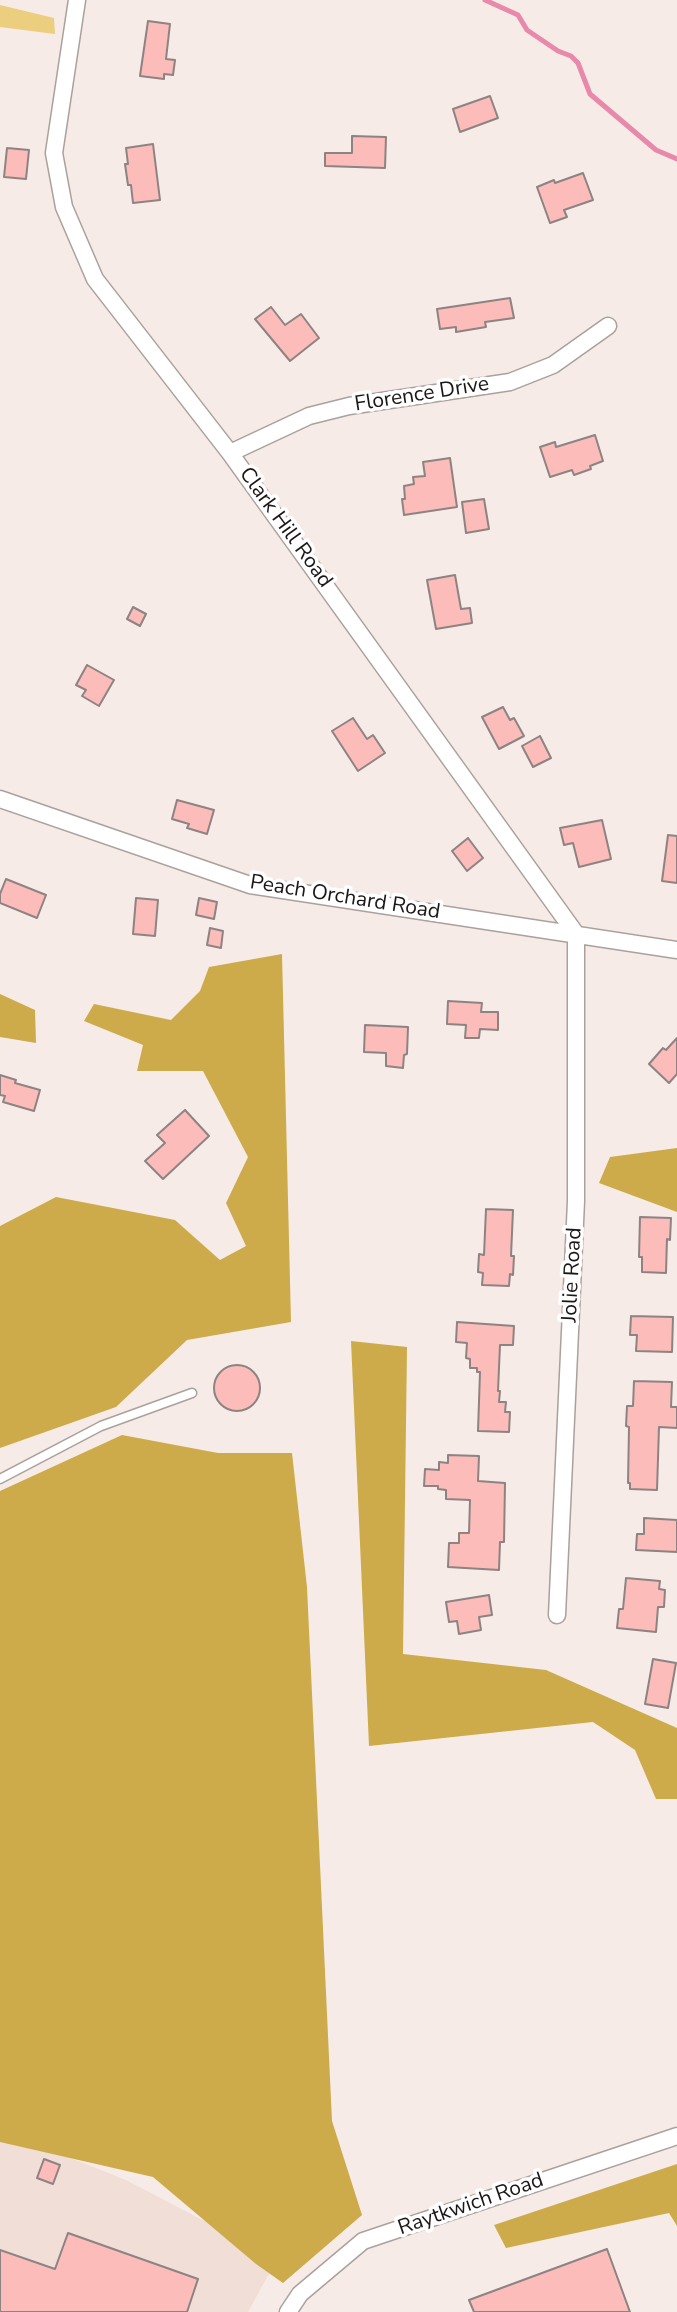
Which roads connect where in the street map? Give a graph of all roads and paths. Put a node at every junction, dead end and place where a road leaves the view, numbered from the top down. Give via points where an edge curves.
1 (77, 0) edge
2 (608, 326) dead end
3 (230, 453) junction
4 (0, 799) edge
5 (576, 934) junction
6 (677, 950) edge
7 (192, 1393) dead end
8 (0, 1479) edge
9 (557, 1615) dead end
10 (677, 2136) edge
11 (288, 2312) edge

1 - 3 street, Clark Hill Road via 54,153 64,207 95,279
2 - 3 street, Florence Drive via 553,365 510,382 336,409 309,416
3 - 5 street, Clark Hill Road
4 - 5 street, Peach Orchard Road via 250,885
5 - 6 street
5 - 9 street, Jolie Road via 576,1201
7 - 8 lane via 101,1426
10 - 11 street, Raytkwich Road via 363,2241 300,2294

